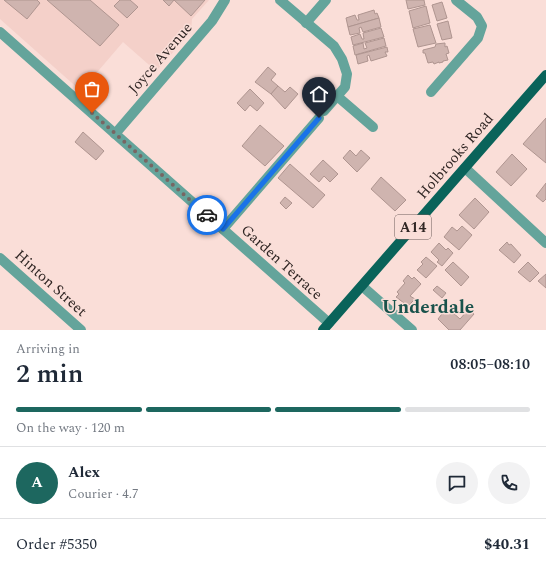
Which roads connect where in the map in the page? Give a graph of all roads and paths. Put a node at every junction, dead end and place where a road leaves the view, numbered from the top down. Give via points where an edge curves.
1 (225, 0) edge
2 (280, 0) edge
3 (326, 0) edge
4 (456, 0) edge
5 (306, 23) junction
6 (0, 32) edge
7 (546, 75) edge
8 (431, 92) dead end
9 (337, 96) junction
10 (373, 127) dead end
11 (115, 134) junction
12 (465, 168) junction
13 (223, 229) junction
14 (546, 243) edge
15 (0, 258) edge
16 (362, 286) junction
17 (326, 327) edge
18 (81, 330) edge
19 (412, 330) edge

1 - 11 street, Joyce Avenue via 212,21
2 - 5 street
3 - 5 street
4 - 8 street via 477,17 482,26 478,38
5 - 9 street via 334,46 342,59 347,74 345,87
6 - 11 street, Garden Terrace
7 - 12 main road, Holbrooks Road / A14
9 - 10 street
9 - 13 street
11 - 13 street, Garden Terrace
12 - 14 street
12 - 16 main road, Holbrooks Road / A14
13 - 17 street, Garden Terrace
15 - 18 street, Hinton Street
16 - 17 main road, Holbrooks Road / A14
16 - 19 street

